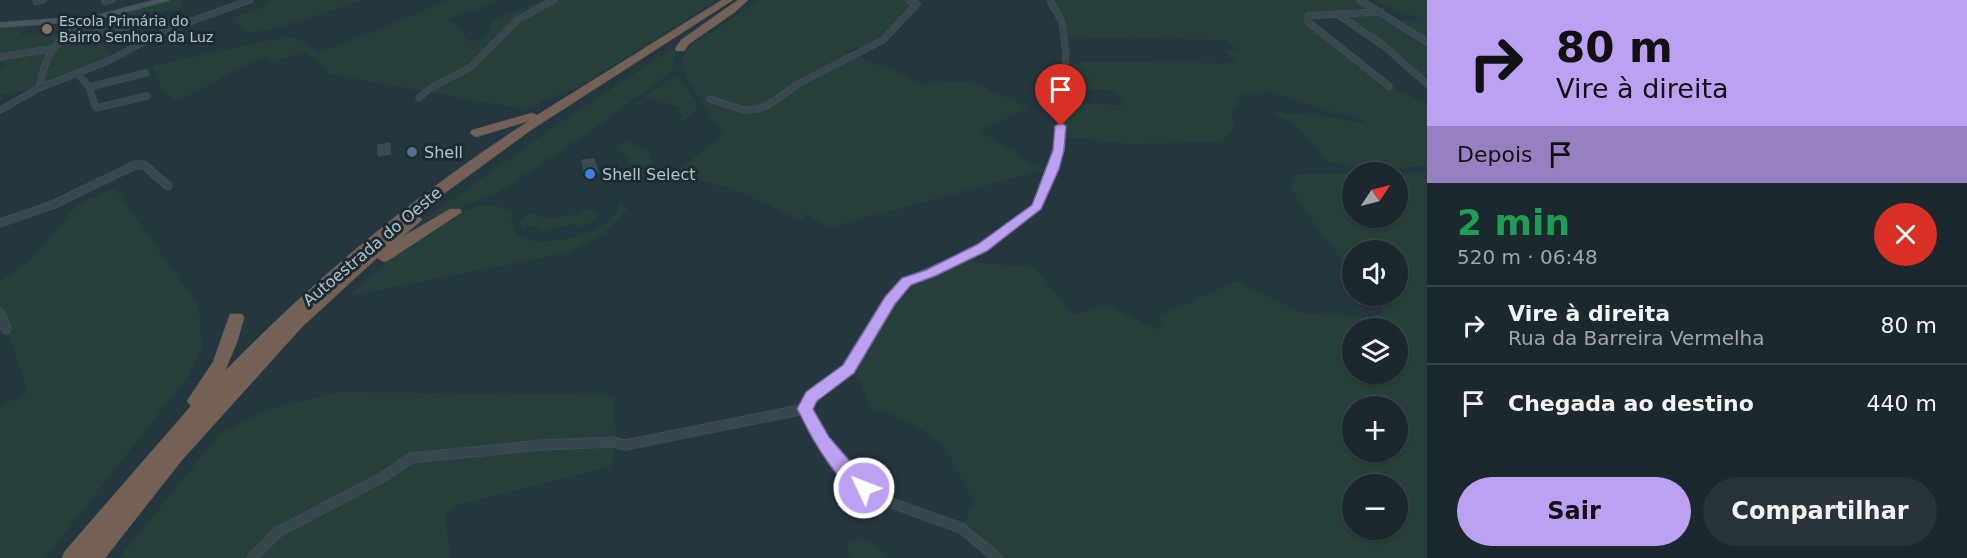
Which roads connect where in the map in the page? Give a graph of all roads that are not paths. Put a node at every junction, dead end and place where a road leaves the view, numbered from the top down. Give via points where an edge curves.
1 (112, 0) edge
2 (165, 0) edge
3 (226, 0) edge
4 (250, 0) edge
5 (554, 0) edge
6 (728, 0) edge
7 (742, 0) edge
8 (909, 0) edge
9 (1050, 0) edge
10 (1360, 0) edge
11 (36, 2) dead end
12 (44, 2) edge
13 (105, 2) dead end
14 (231, 6) junction
15 (1381, 12) junction
16 (1337, 14) junction
17 (86, 19) junction
18 (0, 25) edge
19 (175, 27) junction
20 (59, 40) junction
21 (1427, 42) edge
22 (50, 49) junction
23 (680, 50) dead end
24 (0, 57) edge
25 (146, 73) dead end
26 (78, 74) junction
27 (601, 80) junction
28 (1425, 81) edge
29 (1389, 86) dead end
30 (89, 87) junction
31 (39, 88) junction
32 (147, 96) dead end
33 (419, 98) dead end
34 (710, 99) dead end
35 (0, 110) edge
36 (476, 133) dead end
37 (168, 186) dead end
38 (454, 212) dead end
39 (0, 223) edge
40 (314, 308) junction
41 (0, 312) edge
42 (236, 318) dead end
43 (6, 329) dead end
44 (805, 409) junction
45 (148, 466) junction
46 (72, 558) edge
47 (92, 558) edge
48 (252, 558) edge
49 (997, 558) edge

1 - 13 street
2 - 17 street
3 - 14 street
4 - 14 street
5 - 33 street via 517,20 471,67
6 - 27 highway, Autoestrada do Oeste
7 - 23 highway via 685,42
7 - 40 highway, Autoestrada do Oeste via 443,197
8 - 34 street via 917,4 883,40 800,83 768,105 744,110
9 - 44 street via 1062,21 1066,52 1059,150 1037,207 982,248 906,282 890,300 849,369 812,397
10 - 15 street
11 - 12 street
14 - 19 street
15 - 16 street
15 - 21 street
16 - 28 street via 1384,46
16 - 29 street via 1308,16 1307,21
17 - 18 street
17 - 20 street
19 - 20 street via 161,21
19 - 26 street
20 - 22 street
22 - 24 street
22 - 31 street
25 - 30 street
26 - 30 street
26 - 31 street
27 - 36 highway via 524,120
27 - 45 highway, Autoestrada do Oeste via 457,176 363,249 257,348
30 - 32 street via 96,108
31 - 35 street
37 - 39 street via 144,165 135,165 67,199
38 - 40 highway
40 - 47 highway, Autoestrada do Oeste via 199,427
41 - 43 street
42 - 45 highway via 222,362 197,399 160,439
44 - 48 street via 626,445 542,445 411,458 278,532
44 - 49 street via 823,442 851,477 878,498 961,528
45 - 46 highway, Autoestrada do Oeste

